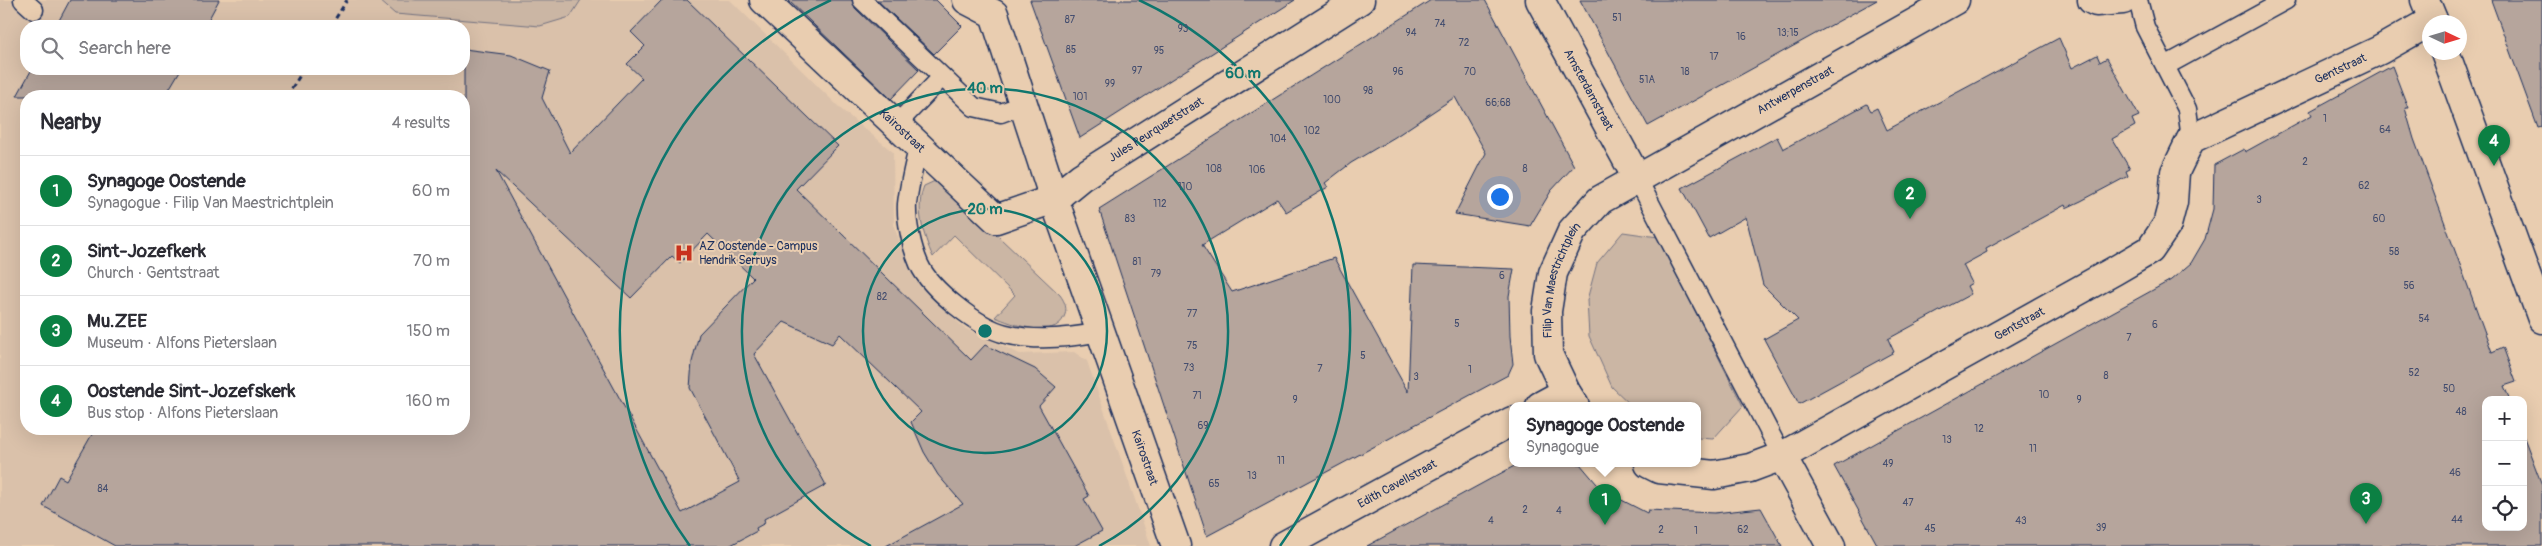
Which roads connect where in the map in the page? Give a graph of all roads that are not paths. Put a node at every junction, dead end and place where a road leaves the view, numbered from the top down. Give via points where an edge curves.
1 (764, 0) edge
2 (862, 0) edge
3 (967, 0) edge
4 (1360, 0) edge
5 (1540, 0) edge
6 (1955, 0) edge
7 (2092, 0) edge
8 (2123, 0) edge
9 (2138, 0) edge
10 (2286, 0) edge
11 (2431, 14) edge
12 (2448, 60) edge
13 (2167, 65) junction
14 (942, 77) junction
15 (1024, 104) junction
16 (895, 126) junction
17 (2191, 139) junction
18 (918, 148) junction
19 (1638, 180) junction
20 (1054, 199) junction
21 (2542, 319) edge
22 (1100, 332) junction
23 (1571, 399) edge
24 (1558, 402) edge
25 (1509, 423) edge
26 (1782, 456) junction
27 (1655, 467) edge
28 (1176, 546) edge
29 (1283, 546) edge
30 (1832, 546) edge

1 - 16 street, Kaïrostraat
2 - 14 lane
3 - 15 street, Kaïrostraat via 994,14
4 - 20 street, Jules Peurquaetstraat via 1081,177
5 - 19 street, Amsterdamstraat
6 - 19 street, Antwerpenstraat
7 - 8 street
9 - 13 lane via 2145,26
10 - 13 lane
11 - 17 street, Gentstraat via 2380,50
12 - 21 street
13 - 17 lane via 2187,109
14 - 15 lane via 974,107 1001,113
14 - 16 lane
15 - 20 street, Kaïrostraat
16 - 18 street, Kaïrostraat
17 - 26 street, Gentstraat via 2176,172 2167,225 2150,250
18 - 20 street, Kaïrostraat via 996,219
18 - 22 lane via 907,206 919,265 937,288 981,324 1004,334 1053,338
19 - 23 street, Filip Van Maestrichtplein via 1600,200 1572,231 1553,273 1547,311 1548,354
19 - 26 lane
20 - 22 street, Kaïrostraat
22 - 28 street, Kaïrostraat
23 - 24 street
25 - 29 street, Edith Cavellstraat
26 - 27 street via 1714,476
26 - 30 street

